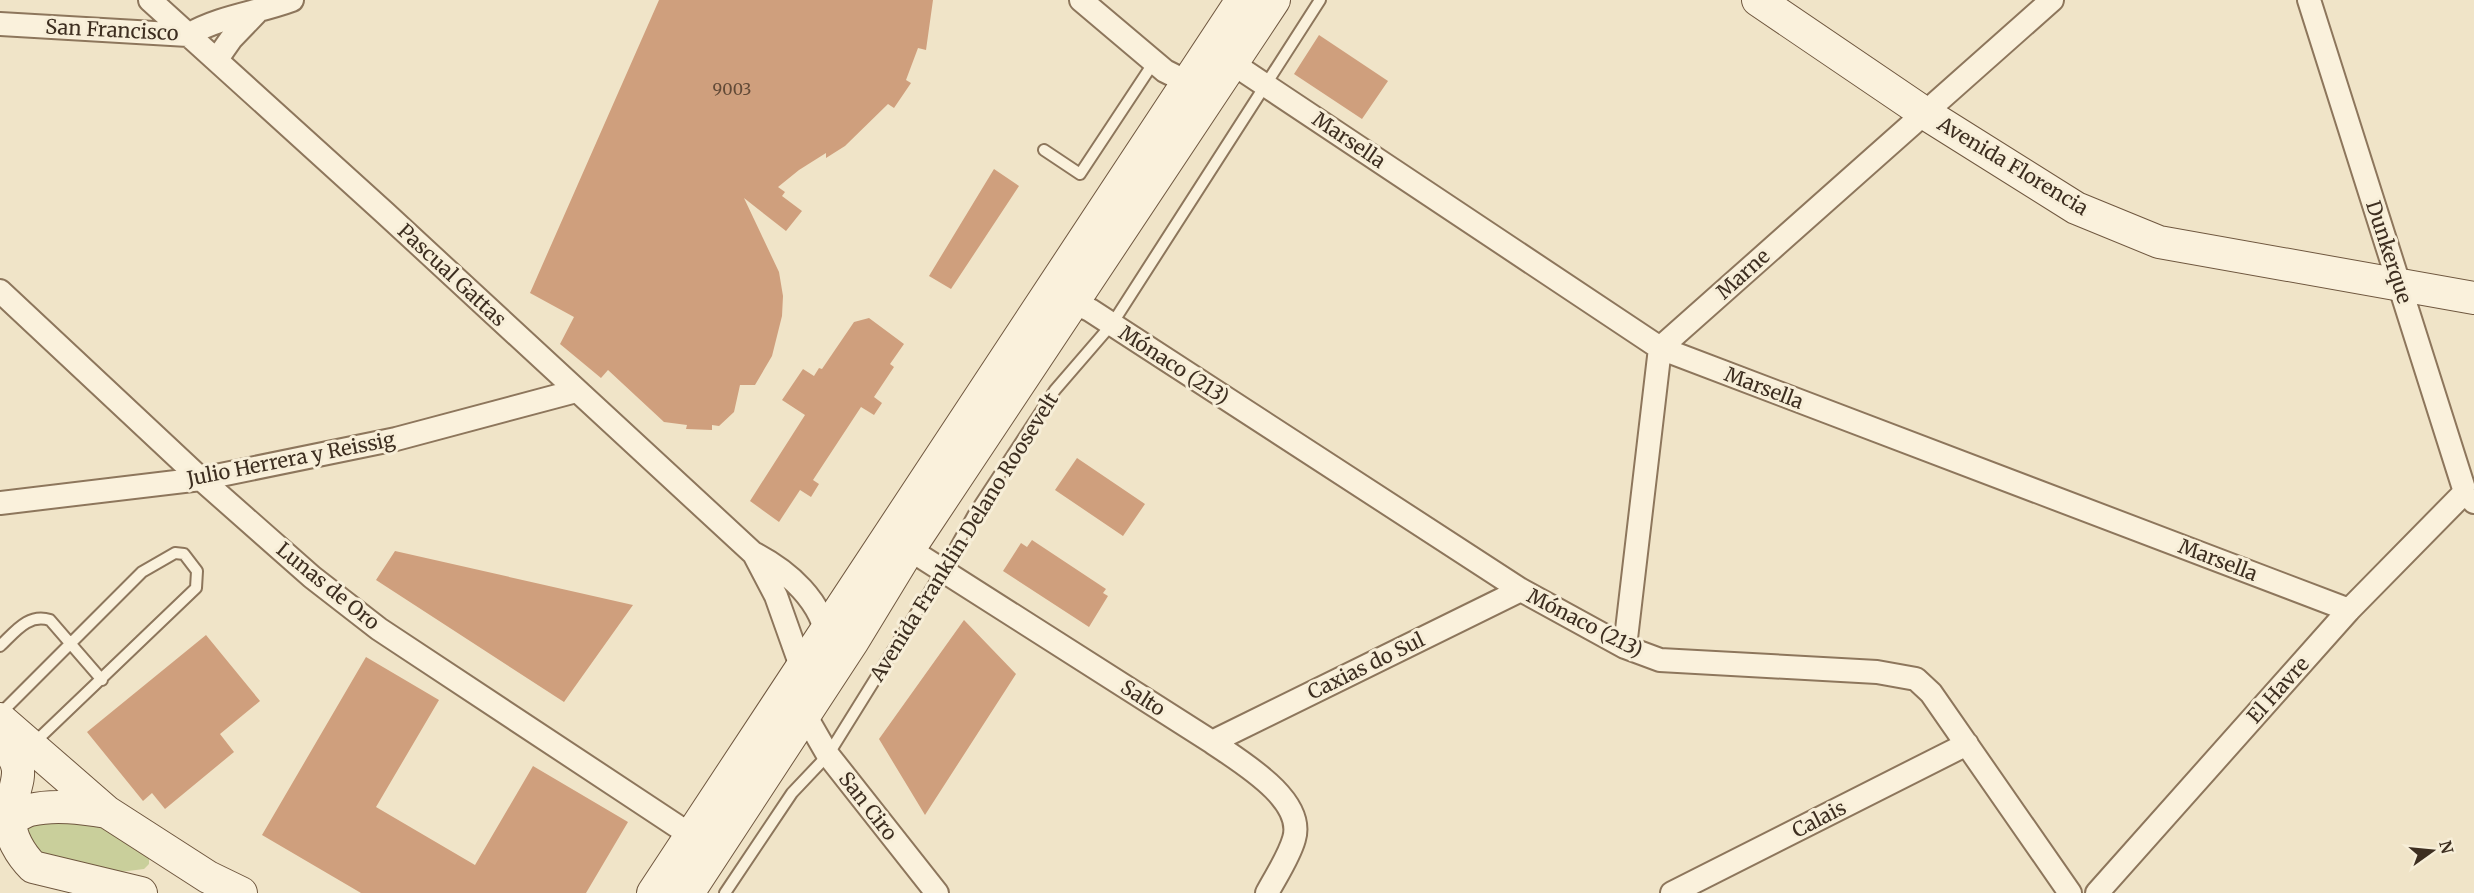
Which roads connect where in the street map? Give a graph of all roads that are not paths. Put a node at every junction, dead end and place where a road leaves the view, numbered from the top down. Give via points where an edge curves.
1 (150, 0) edge
2 (292, 0) edge
3 (1081, 0) edge
4 (1242, 0) edge
5 (1274, 0) edge
6 (1320, 0) edge
7 (1758, 0) edge
8 (2052, 0) edge
9 (2309, 0) edge
10 (256, 13) junction
11 (0, 24) edge
12 (188, 35) junction
13 (217, 59) junction
14 (1154, 62) junction
15 (1232, 63) junction
16 (1265, 83) junction
17 (1199, 88) junction
18 (1923, 112) junction
19 (1044, 150) dead end
20 (2398, 282) junction
21 (0, 291) edge
22 (2474, 298) edge
23 (1072, 302) junction
24 (1112, 324) junction
25 (1660, 348) junction
26 (576, 391) junction
27 (201, 479) junction
28 (2469, 497) edge
29 (0, 503) edge
30 (909, 549) junction
31 (753, 553) junction
32 (943, 570) junction
33 (1521, 590) junction
34 (2349, 610) junction
35 (826, 631) junction
36 (70, 642) junction
37 (0, 646) edge
38 (1625, 647) junction
39 (802, 669) junction
40 (102, 680) junction
41 (805, 715) junction
42 (0, 717) edge
43 (0, 740) edge
44 (788, 741) junction
45 (1212, 742) junction
46 (1967, 744) junction
47 (31, 746) junction
48 (828, 755) junction
49 (107, 812) junction
50 (5, 823) edge
51 (692, 836) junction
52 (161, 848) junction
53 (0, 863) edge
54 (33, 867) junction
55 (128, 892) edge
56 (240, 893) edge
57 (653, 893) edge
58 (688, 893) edge
59 (725, 893) edge
60 (937, 893) edge
61 (1267, 893) edge
62 (1672, 893) edge
63 (2070, 893) edge
64 (2097, 893) edge

1 - 12 street, Pascual Gattas
2 - 10 street, San Francisco
3 - 14 street
4 - 17 main road, Avenida Franklin Delano Roosevelt
5 - 15 main road, Avenida Franklin Delano Roosevelt
6 - 16 lane, Avenida Franklin Delano Roosevelt
7 - 18 main road, Avenida Florencia
8 - 18 street, Marne
9 - 20 street, Dunkerque
10 - 12 street, San Francisco via 240,13
10 - 13 street, San Francisco
11 - 12 street, San Francisco
12 - 13 street, Pascual Gattas
13 - 26 street, Pascual Gattas
14 - 17 street
14 - 19 lane via 1080,174
15 - 16 street, Marsella
15 - 17 main road, Avenida Franklin Delano Roosevelt
16 - 24 lane, Avenida Franklin Delano Roosevelt
16 - 25 street, Marsella
17 - 23 main road, Avenida Franklin Delano Roosevelt
17 - 35 main road, Avenida Franklin Delano Roosevelt
18 - 20 main road, Avenida Florencia via 2076,208 2159,242
18 - 25 street, Marne
20 - 22 main road, Avenida Florencia
20 - 28 street, Dunkerque
21 - 27 street, Lunas de Oro
23 - 24 street, Mónaco (213)
23 - 30 main road, Avenida Franklin Delano Roosevelt
24 - 32 lane, Avenida Franklin Delano Roosevelt via 1055,390 975,512
24 - 33 street, Mónaco (213)
25 - 34 street, Marsella
25 - 38 street
26 - 27 street, Julio Herrera y Reissig via 396,439
26 - 31 street, Pascual Gattas
27 - 29 street, Julio Herrera y Reissig
27 - 51 street, Lunas de Oro via 312,577 379,629
28 - 34 street, El Havre
30 - 32 street, Salto
30 - 41 main road, Avenida Franklin Delano Roosevelt
31 - 35 street, Pascual Gattas via 774,564 816,605
31 - 39 street, Pascual Gattas via 776,596
32 - 45 street, Salto
32 - 48 lane, Avenida Franklin Delano Roosevelt
33 - 38 street, Mónaco (213)
33 - 45 street, Caxias do Sul
34 - 64 street, El Havre
35 - 39 main road, Avenida Franklin Delano Roosevelt
35 - 44 street, Pascual Gattas via 826,662 792,717
36 - 37 lane via 50,620 42,617 26,621
36 - 40 lane
36 - 40 lane via 142,572 167,556 184,554 197,571 196,588
36 - 42 lane
38 - 46 street, Mónaco (213) via 1660,660 1877,672 1916,679 1931,693
39 - 51 main road, Avenida Franklin Delano Roosevelt
40 - 47 lane
41 - 44 main road, Avenida Franklin Delano Roosevelt
41 - 48 street, San Ciro
42 - 47 main road
43 - 50 main road via 11,752 18,769 18,789
44 - 58 main road, Avenida Franklin Delano Roosevelt
45 - 61 street, Salto via 1254,771 1292,809 1296,822 1294,838
46 - 62 street, Calais
46 - 63 street, Mónaco (213)
47 - 49 main road
48 - 59 lane, Avenida Franklin Delano Roosevelt via 792,793
48 - 60 street, San Ciro
49 - 50 main road via 48,808 28,811
49 - 52 main road
50 - 54 main road
51 - 57 main road, Avenida Franklin Delano Roosevelt
52 - 55 main road via 154,873
52 - 56 main road
53 - 54 main road
54 - 55 main road

